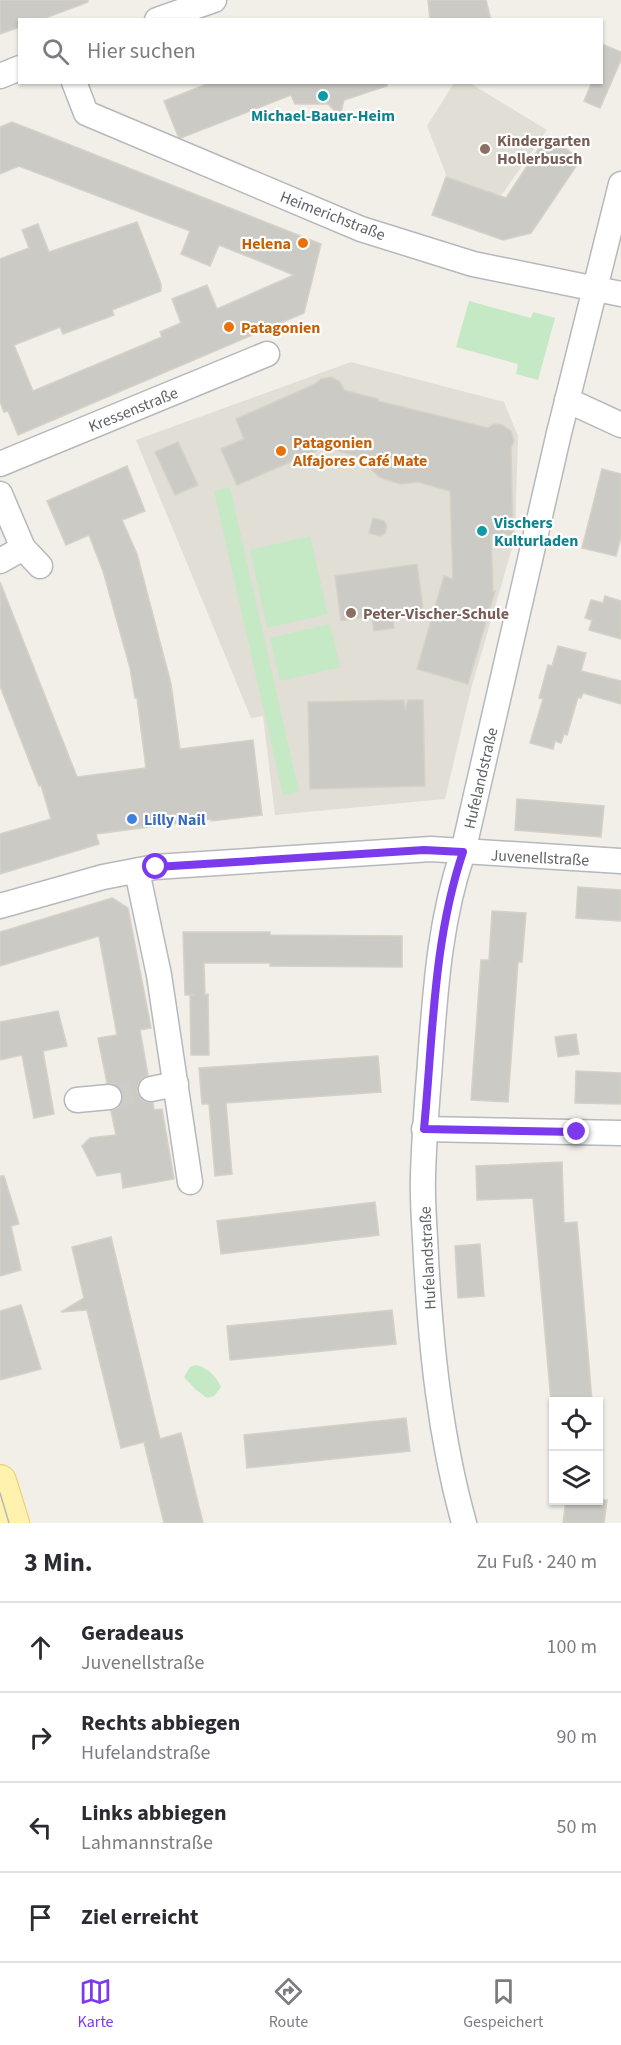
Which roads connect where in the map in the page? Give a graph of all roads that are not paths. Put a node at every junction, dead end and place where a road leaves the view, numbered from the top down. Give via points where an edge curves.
1 (214, 0) edge
2 (163, 18) edge
3 (18, 69) edge
4 (0, 76) edge
5 (75, 84) edge
6 (621, 184) edge
7 (596, 290) junction
8 (621, 294) edge
9 (267, 354) dead end
10 (567, 400) junction
11 (621, 425) edge
12 (0, 464) edge
13 (0, 494) edge
14 (23, 548) junction
15 (0, 561) edge
16 (40, 566) dead end
17 (463, 852) junction
18 (621, 861) edge
19 (137, 871) junction
20 (0, 906) edge
21 (177, 1092) junction
22 (109, 1097) tunnel mouth
23 (152, 1097) tunnel mouth
24 (77, 1100) dead end
25 (424, 1129) junction
26 (621, 1133) edge
27 (190, 1182) dead end
28 (0, 1481) edge
29 (7, 1516) edge
30 (464, 1523) edge

1 - 2 street
3 - 4 street
5 - 7 street, Heimerichstraße via 86,113 356,227 473,264
6 - 7 street, Hufelandstraße
7 - 8 street, Heimerichstraße
7 - 10 street, Hufelandstraße
9 - 12 street, Kressenstraße
10 - 11 street
10 - 17 street, Hufelandstraße
13 - 14 street
14 - 15 street
14 - 16 street
17 - 18 street, Juvenellstraße
17 - 19 street, Juvenellstraße via 424,850
17 - 25 street, Hufelandstraße via 450,890 437,976
19 - 20 street, Juvenellstraße
19 - 21 street via 159,975
21 - 23 street
21 - 27 street
22 - 24 street
25 - 26 street
25 - 30 street, Hufelandstraße via 432,1342 454,1489
28 - 29 main road

